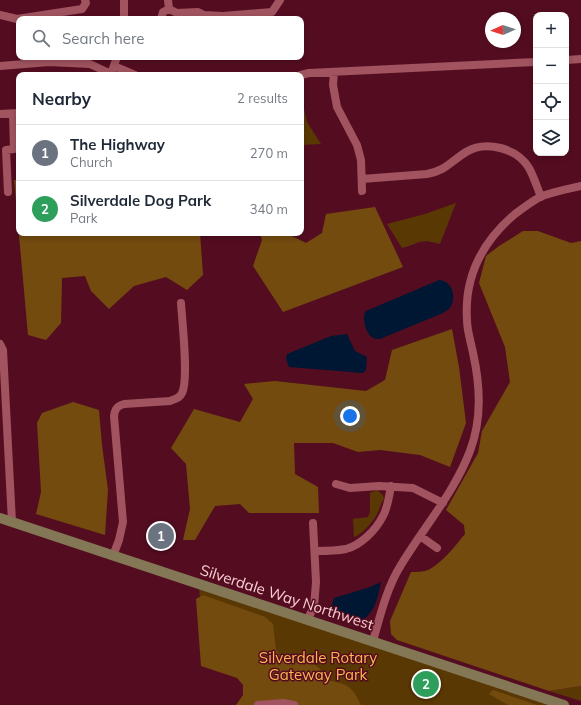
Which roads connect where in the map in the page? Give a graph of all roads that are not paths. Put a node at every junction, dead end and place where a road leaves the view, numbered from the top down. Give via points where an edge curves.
1 (85, 0) edge
2 (124, 0) edge
3 (168, 0) edge
4 (280, 0) edge
5 (169, 9) junction
6 (0, 15) edge
7 (36, 16) edge
8 (124, 16) edge
9 (162, 16) edge
10 (16, 19) edge
11 (581, 59) edge
12 (116, 60) edge
13 (569, 60) edge
14 (533, 62) edge
15 (0, 66) edge
16 (114, 66) junction
17 (105, 72) edge
18 (112, 72) edge
19 (128, 72) edge
20 (334, 72) junction
21 (304, 74) edge
22 (16, 113) edge
23 (0, 114) edge
24 (16, 149) edge
25 (362, 179) junction
26 (581, 186) edge
27 (362, 191) dead end
28 (8, 192) dead end
29 (541, 197) junction
30 (181, 303) dead end
31 (0, 344) edge
32 (336, 484) dead end
33 (391, 486) junction
34 (443, 503) junction
35 (0, 518) edge
36 (12, 522) junction
37 (313, 523) dead end
38 (420, 536) junction
39 (437, 548) dead end
40 (315, 551) junction
41 (113, 556) junction
42 (307, 620) junction
43 (373, 641) junction
44 (258, 705) edge
45 (294, 705) edge
46 (564, 705) edge

1 - 7 street via 82,9
2 - 8 street
3 - 5 street
4 - 5 street via 272,12 223,16 204,15 198,12 177,13
5 - 9 street via 163,12
6 - 10 street
11 - 13 street
12 - 16 street
14 - 20 street
15 - 17 street via 49,62 90,64
16 - 18 street
16 - 19 street
20 - 21 street
20 - 25 street via 335,98 342,118 357,145
22 - 23 street
24 - 28 street via 6,150
25 - 27 street
25 - 29 street via 437,172 467,151 478,147 496,147 503,148 523,162
26 - 29 street
29 - 34 street via 525,206 502,225 479,257 470,282 467,320 479,388 476,431 470,450
30 - 41 street via 186,379 182,394 170,401 124,404 115,411 123,522
31 - 36 street via 3,350
32 - 33 street via 350,488
33 - 34 street via 413,488
33 - 40 street via 383,516 373,531 346,549
34 - 38 street
35 - 36 main road, Silverdale Way Northwest
36 - 41 main road, Silverdale Way Northwest
37 - 40 street
38 - 39 street
38 - 43 street via 400,566
40 - 42 street via 314,607
41 - 42 main road, Silverdale Way Northwest
42 - 43 main road, Silverdale Way Northwest
43 - 46 main road, Silverdale Way Northwest
44 - 45 street

